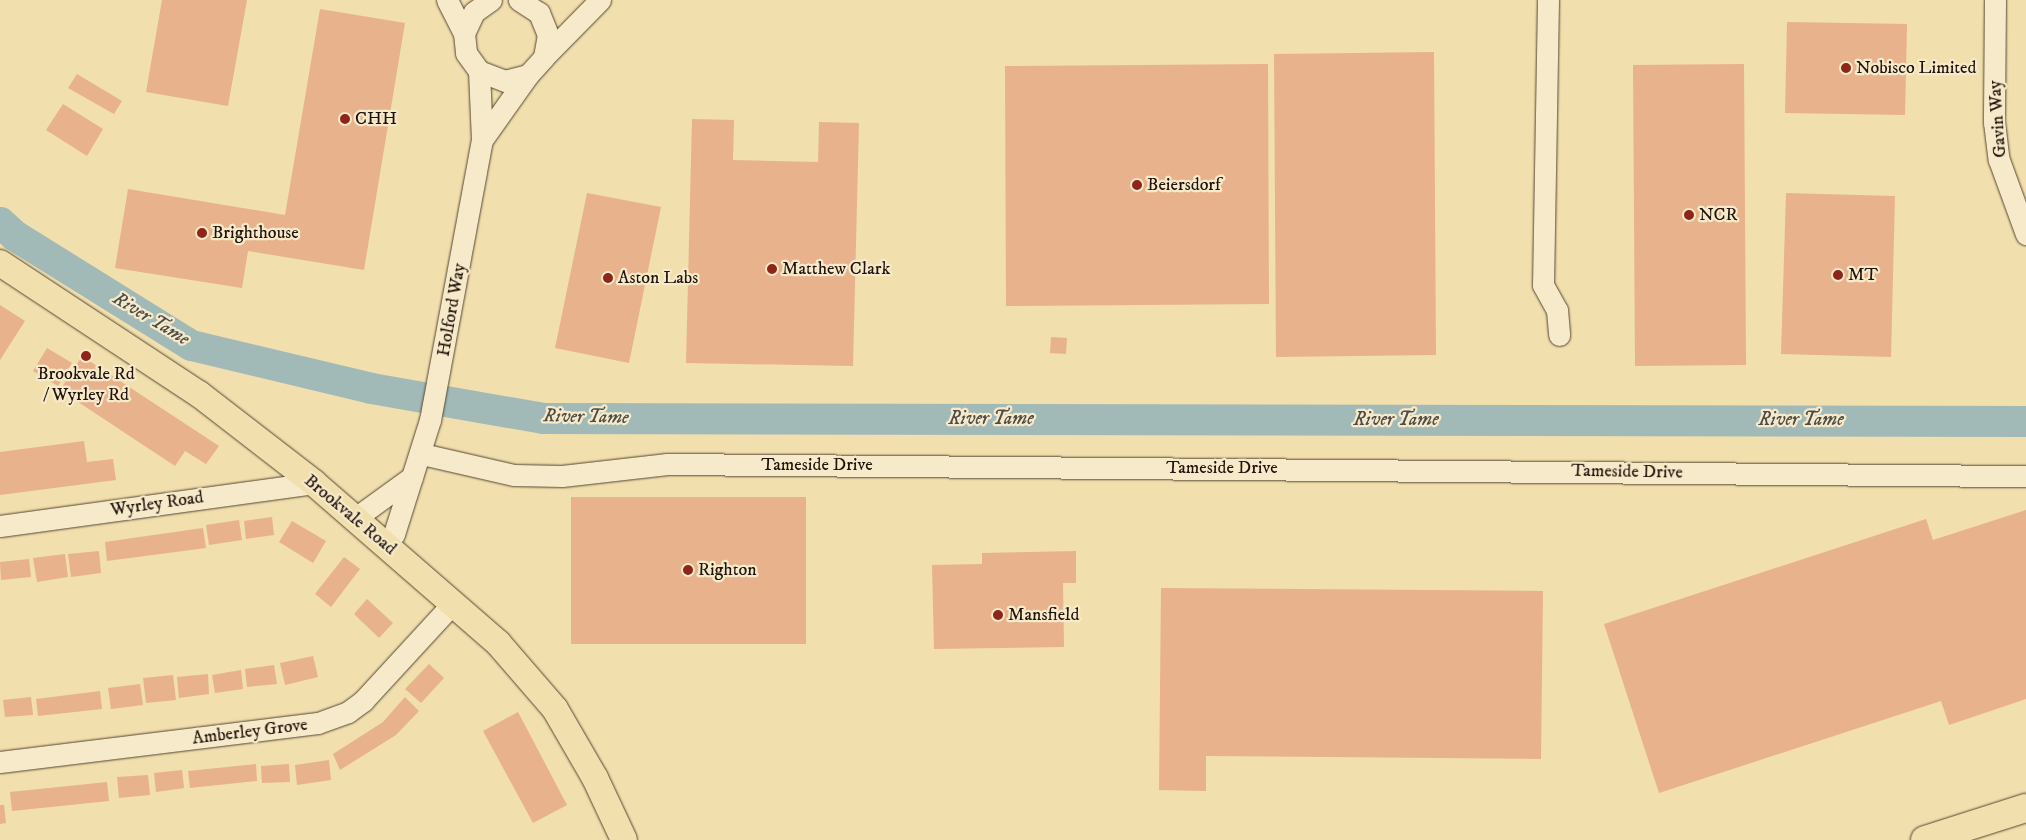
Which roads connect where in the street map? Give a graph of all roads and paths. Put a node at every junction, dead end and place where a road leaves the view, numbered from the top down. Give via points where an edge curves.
1 (448, 0) edge
2 (490, 0) edge
3 (519, 0) edge
4 (600, 0) edge
5 (1548, 0) edge
6 (1995, 0) edge
7 (464, 32) junction
8 (544, 57) junction
9 (479, 72) junction
10 (528, 75) junction
11 (482, 140) junction
12 (2026, 234) edge
13 (0, 263) edge
14 (1559, 335) dead end
15 (422, 454) junction
16 (2026, 476) edge
17 (412, 477) junction
18 (314, 483) junction
19 (354, 519) junction
20 (0, 526) edge
21 (386, 545) junction
22 (453, 603) junction
23 (0, 762) edge
24 (2026, 808) edge
25 (624, 840) edge
26 (1925, 840) edge

1 - 7 street
2 - 7 street via 474,12
3 - 8 street via 539,13 548,34
4 - 8 street
5 - 14 street via 1543,285 1558,310
6 - 12 street, Gavin Way via 1994,122 1999,160
7 - 9 street via 466,53
8 - 10 street, Holford Way
9 - 10 street via 505,81
9 - 11 street, Holford Way
10 - 11 street, Holford Way
11 - 15 street, Holford Way via 443,359
13 - 18 main road, Brookvale Road via 199,394
15 - 16 street, Tameside Drive via 514,474 562,476 677,464
15 - 17 street, Holford Way
17 - 19 street
17 - 21 street, Holford Way via 394,534
18 - 19 main road, Brookvale Road
18 - 20 street, Wyrley Road
19 - 21 main road, Brookvale Road
21 - 22 main road, Brookvale Road
22 - 23 street, Amberley Grove via 363,701 348,712 318,723
22 - 25 main road, Brookvale Road via 498,642 555,709 595,778
24 - 26 highway

